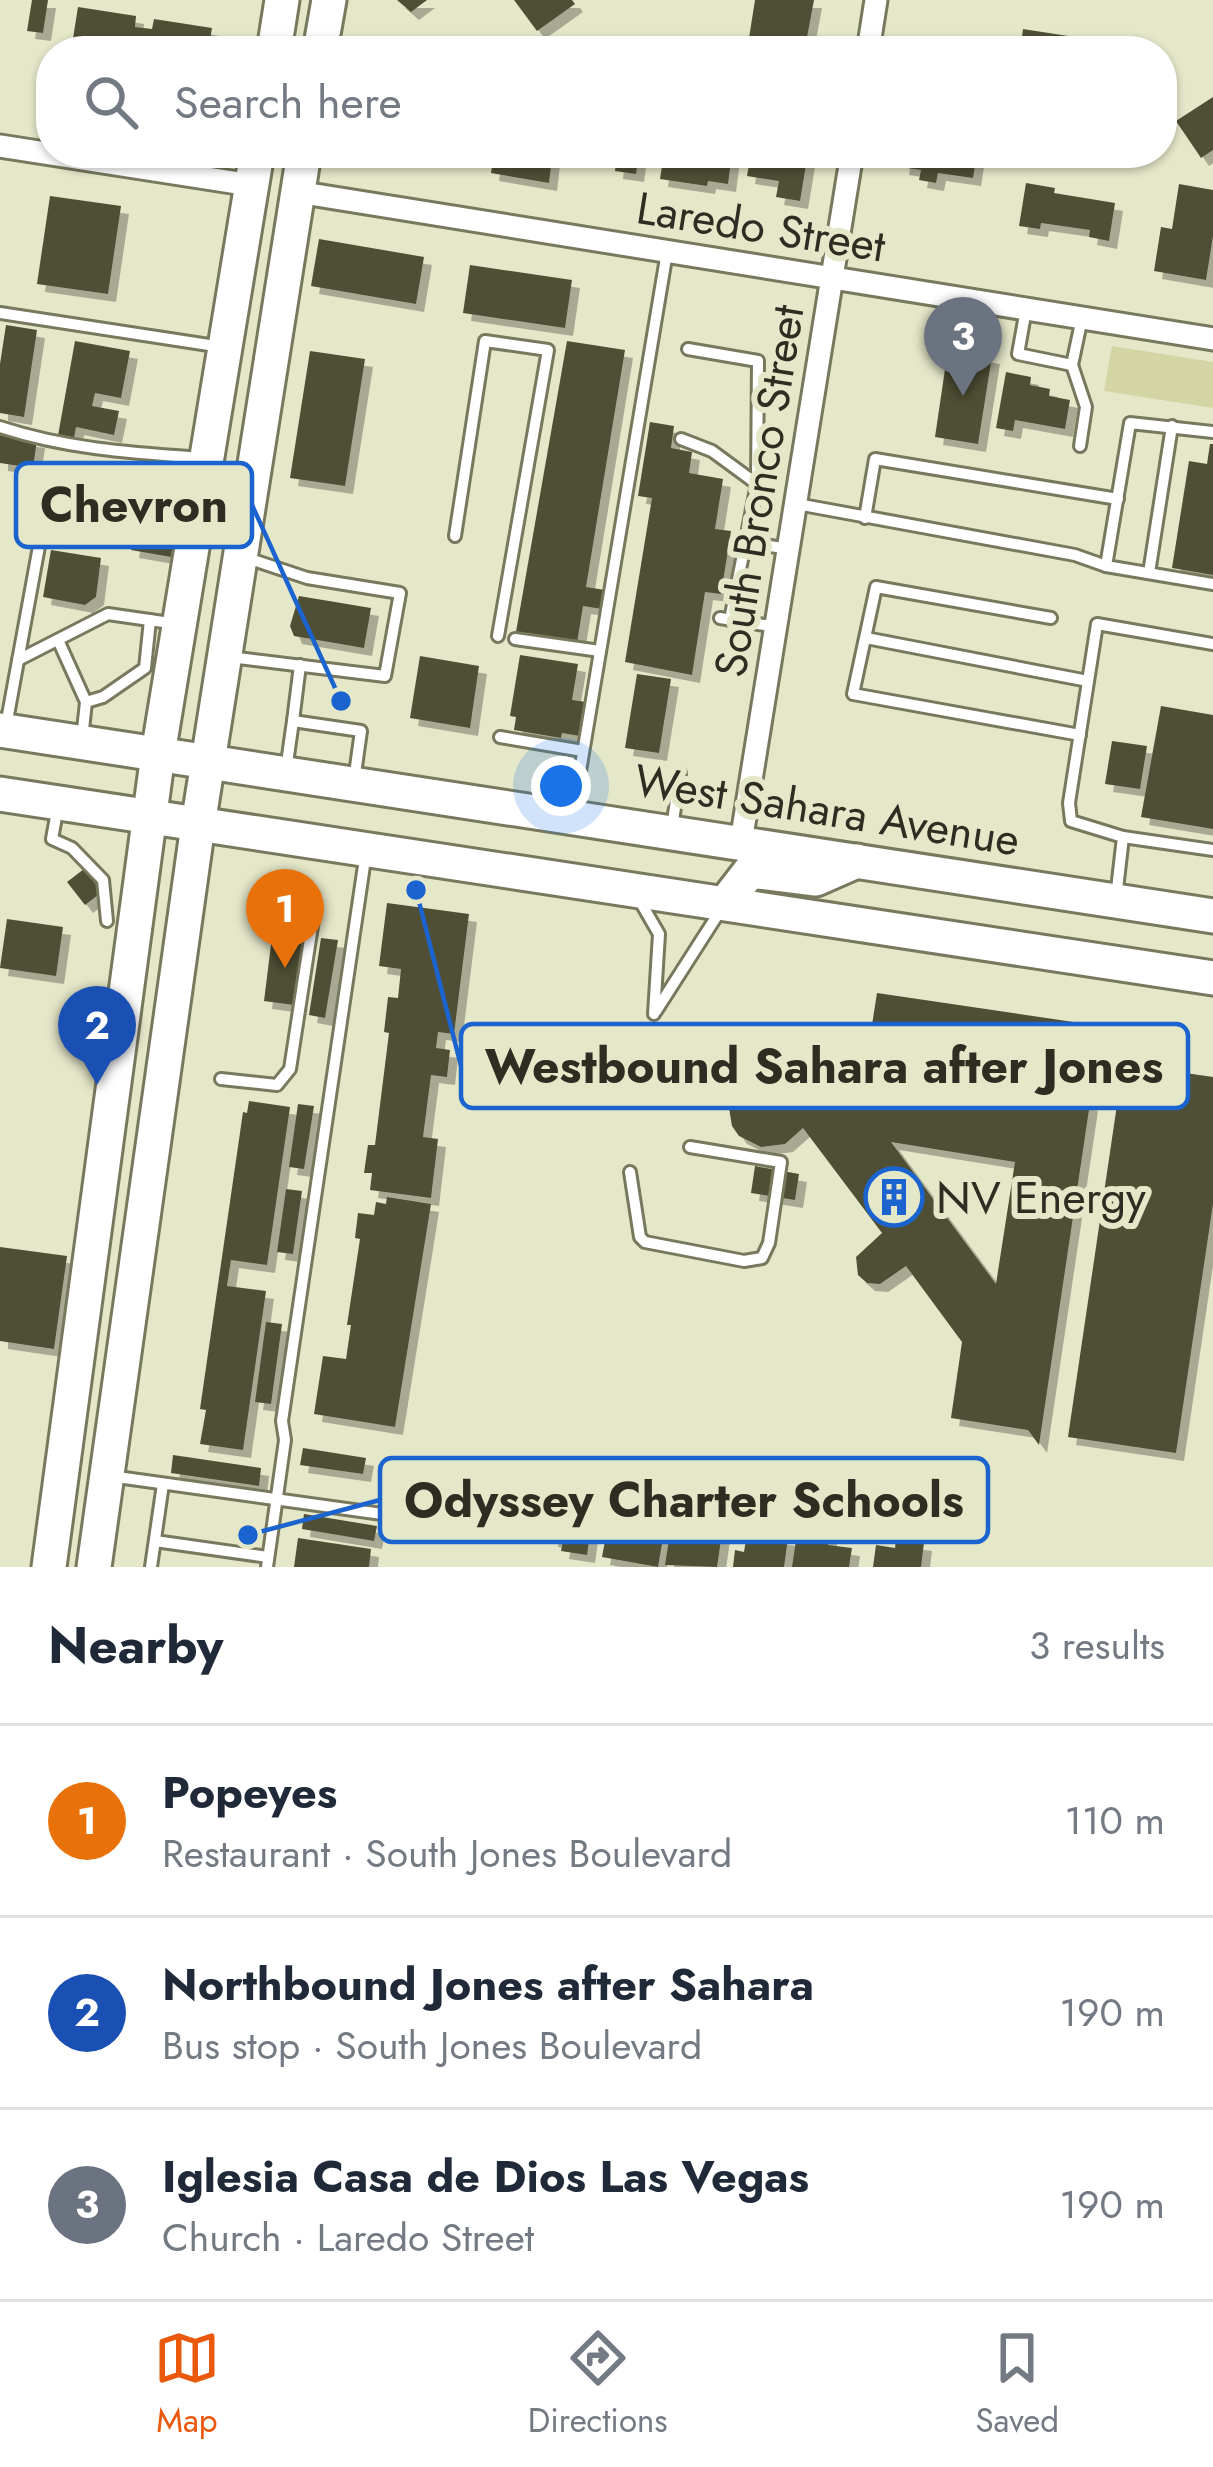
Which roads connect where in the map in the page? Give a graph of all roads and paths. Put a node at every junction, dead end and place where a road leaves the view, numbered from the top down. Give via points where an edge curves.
1 (282, 0) edge
2 (328, 0) edge
3 (877, 0) edge
4 (276, 36) edge
5 (322, 36) edge
6 (871, 36) edge
7 (0, 146) edge
8 (36, 149) edge
9 (282, 168) edge
10 (301, 168) edge
11 (850, 168) edge
12 (254, 169) edge
13 (297, 192) junction
14 (667, 251) junction
15 (833, 278) junction
16 (1026, 309) junction
17 (0, 313) edge
18 (1082, 318) junction
19 (1213, 339) edge
20 (223, 347) junction
21 (688, 349) dead end
22 (1072, 364) junction
23 (0, 427) edge
24 (1172, 427) junction
25 (1213, 432) edge
26 (681, 440) dead end
27 (1079, 446) dead end
28 (206, 458) junction
29 (757, 484) junction
30 (1118, 499) junction
31 (797, 504) junction
32 (196, 515) junction
33 (865, 518) junction
34 (455, 536) dead end
35 (745, 542) junction
36 (789, 549) junction
37 (241, 556) junction
38 (1106, 566) junction
39 (1149, 573) junction
40 (1213, 584) edge
41 (1051, 618) dead end
42 (165, 623) junction
43 (777, 627) junction
44 (498, 636) dead end
45 (866, 638) junction
46 (514, 639) dead end
47 (58, 640) junction
48 (1213, 644) edge
49 (600, 651) junction
50 (225, 656) junction
51 (18, 660) junction
52 (300, 665) junction
53 (1088, 681) junction
54 (86, 702) junction
55 (293, 721) junction
56 (2, 730) edge
57 (1080, 735) junction
58 (500, 737) dead end
59 (81, 742) junction
60 (584, 751) junction
61 (158, 754) junction
62 (209, 762) junction
63 (285, 773) junction
64 (680, 773) dead end
65 (353, 784) junction
66 (0, 794) edge
67 (59, 803) junction
68 (149, 817) junction
69 (572, 817) junction
70 (198, 825) junction
71 (672, 831) junction
72 (1123, 837) junction
73 (741, 842) junction
74 (366, 849) junction
75 (1213, 850) edge
76 (859, 860) junction
77 (632, 889) junction
78 (1115, 901) junction
79 (726, 902) junction
80 (303, 912) dead end
81 (1213, 916) edge
82 (107, 921) dead end
83 (1213, 978) edge
84 (221, 1079) dead end
85 (690, 1147) dead end
86 (630, 1172) dead end
87 (78, 1370) junction
88 (122, 1376) junction
89 (107, 1476) junction
90 (164, 1484) junction
91 (277, 1499) junction
92 (382, 1514) dead end
93 (155, 1541) junction
94 (268, 1562) edge
95 (49, 1567) edge
96 (94, 1567) edge
97 (152, 1567) edge

1 - 4 main road
2 - 5 main road
3 - 6 street
7 - 8 street
9 - 13 main road
10 - 13 main road
11 - 15 street, South Bronco Street
12 - 20 main road
13 - 14 street, Laredo Street
13 - 37 main road
14 - 15 street, Laredo Street
14 - 49 lane
15 - 16 street, Laredo Street
15 - 31 street, South Bronco Street
16 - 18 street, Laredo Street
16 - 22 lane via 1018,354
17 - 20 lane
18 - 19 street, Laredo Street
18 - 22 lane
20 - 28 main road
21 - 29 lane via 758,361
22 - 27 lane via 1086,407
23 - 28 lane via 83,449
24 - 25 lane
24 - 30 lane via 1130,424
24 - 39 lane
26 - 29 lane via 712,451
28 - 32 main road
29 - 35 lane
30 - 33 lane via 875,459
30 - 38 lane
31 - 33 lane
31 - 36 street, South Bronco Street
32 - 42 main road
32 - 51 lane via 49,493
33 - 38 lane
34 - 44 lane via 485,340 548,350
35 - 36 lane
35 - 43 lane via 725,619
36 - 43 street, South Bronco Street
37 - 50 main road
37 - 52 lane via 307,578 400,593 386,676
38 - 39 lane
39 - 40 lane
41 - 45 lane via 876,587
42 - 47 lane via 108,614
42 - 54 lane via 145,668
42 - 61 main road
43 - 73 street, South Bronco Street
45 - 53 lane
45 - 57 lane via 853,694
46 - 49 lane
47 - 51 lane
47 - 54 lane
48 - 53 lane via 1097,624
49 - 60 lane
50 - 52 lane
50 - 62 main road
51 - 56 lane
52 - 55 lane
53 - 57 lane
54 - 59 lane
55 - 63 lane
55 - 65 lane via 361,731
56 - 59 main road, West Sahara Avenue
57 - 72 lane via 1071,821
58 - 60 lane
59 - 61 main road, West Sahara Avenue
60 - 69 lane
61 - 62 main road, West Sahara Avenue
61 - 68 main road
62 - 63 main road, West Sahara Avenue
62 - 70 main road
63 - 65 main road, West Sahara Avenue
64 - 71 lane
65 - 69 main road, West Sahara Avenue
66 - 67 main road
67 - 68 main road
67 - 82 lane via 52,839 104,880
68 - 70 main road
68 - 87 main road
69 - 71 main road, West Sahara Avenue
70 - 74 main road
70 - 88 main road
71 - 73 main road, West Sahara Avenue
72 - 75 lane
72 - 78 lane
73 - 76 main road, West Sahara Avenue
74 - 77 main road
74 - 91 lane
76 - 78 main road, West Sahara Avenue
76 - 79 main road via 816,879 751,871
77 - 79 main road
77 - 79 lane via 659,934 654,1014
78 - 81 main road, West Sahara Avenue
79 - 83 main road
80 - 84 lane via 314,914 290,1069 277,1084
85 - 86 lane via 782,1162 762,1258 645,1242
87 - 88 main road
87 - 95 main road
88 - 89 main road
89 - 90 lane
89 - 96 main road
90 - 91 lane
90 - 93 lane
91 - 92 lane
91 - 94 lane
93 - 94 lane
93 - 97 lane

